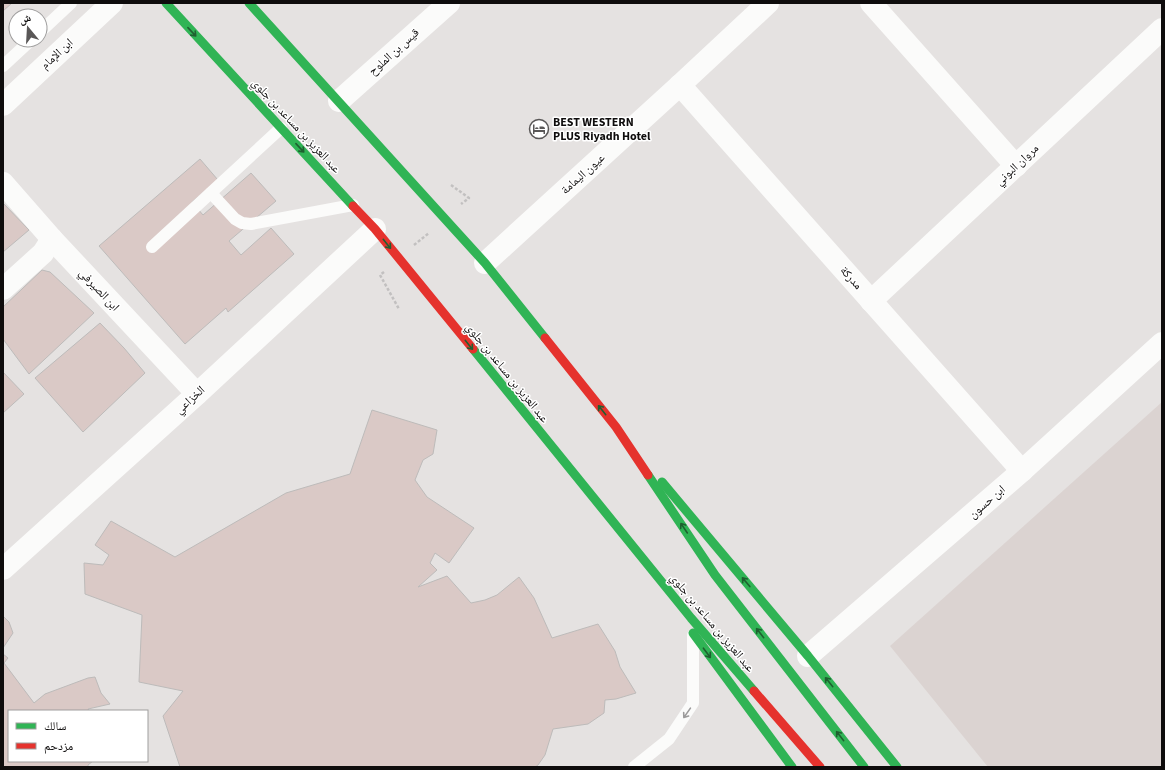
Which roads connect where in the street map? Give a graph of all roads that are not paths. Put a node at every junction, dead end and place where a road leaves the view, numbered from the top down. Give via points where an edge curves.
1 (71, 3) edge
2 (112, 3) edge
3 (166, 3) edge
4 (249, 3) edge
5 (449, 3) edge
6 (768, 3) edge
7 (871, 3) edge
8 (48, 25) edge
9 (1162, 29) edge
10 (22, 48) edge
11 (3, 66) edge
12 (680, 85) junction
13 (339, 101) junction
14 (3, 104) edge
15 (281, 128) junction
16 (1016, 166) junction
17 (3, 183) edge
18 (211, 193) junction
19 (353, 205) junction
20 (375, 229) junction
21 (52, 239) junction
22 (152, 248) dead end
23 (485, 263) junction
24 (3, 289) edge
25 (871, 300) junction
26 (1162, 343) edge
27 (197, 394) junction
28 (616, 427) junction
29 (1022, 471) junction
30 (3, 569) edge
31 (691, 618) junction
32 (693, 634) junction
33 (808, 656) junction
34 (634, 767) edge
35 (792, 767) edge
36 (820, 767) edge
37 (864, 767) edge
38 (897, 767) edge

1 - 8 lane
2 - 14 street, ابن الإمام
3 -> 15 main road, عبد العزيز بن مساعد بن جلوي
4 - 13 main road
5 - 13 street, قيس بن الملوح
6 - 12 street, عيون اليمامة
7 - 16 street
9 - 16 street, مروان البوني
10 - 11 lane
12 - 23 street, عيون اليمامة
12 - 25 street, مدركة
13 - 23 main road
15 - 18 lane
15 -> 19 main road, عبد العزيز بن مساعد بن جلوي
16 - 25 street, مروان البوني
17 - 21 street, ابن الصيرفي
18 - 19 lane via 235,219 251,224
18 - 22 lane
19 - 20 main road, عبد العزيز بن مساعد بن جلوي
20 - 27 street, الخزاعي
20 -> 31 main road, عبد العزيز بن مساعد بن جلوي
21 - 24 street via 43,253
21 - 27 street, ابن الصيرفي
28 -> 23 main road
25 - 29 street, مدركة
26 - 29 street, ابن حسون
27 - 30 street, الخزاعي
33 -> 28 main road
37 -> 28 main road via 715,575
29 - 33 street, ابن حسون
31 - 32 main road
31 - 36 main road, عبد العزيز بن مساعد بن جلوي
32 -> 34 lane via 694,703 668,739
32 -> 35 main road
38 -> 33 main road

